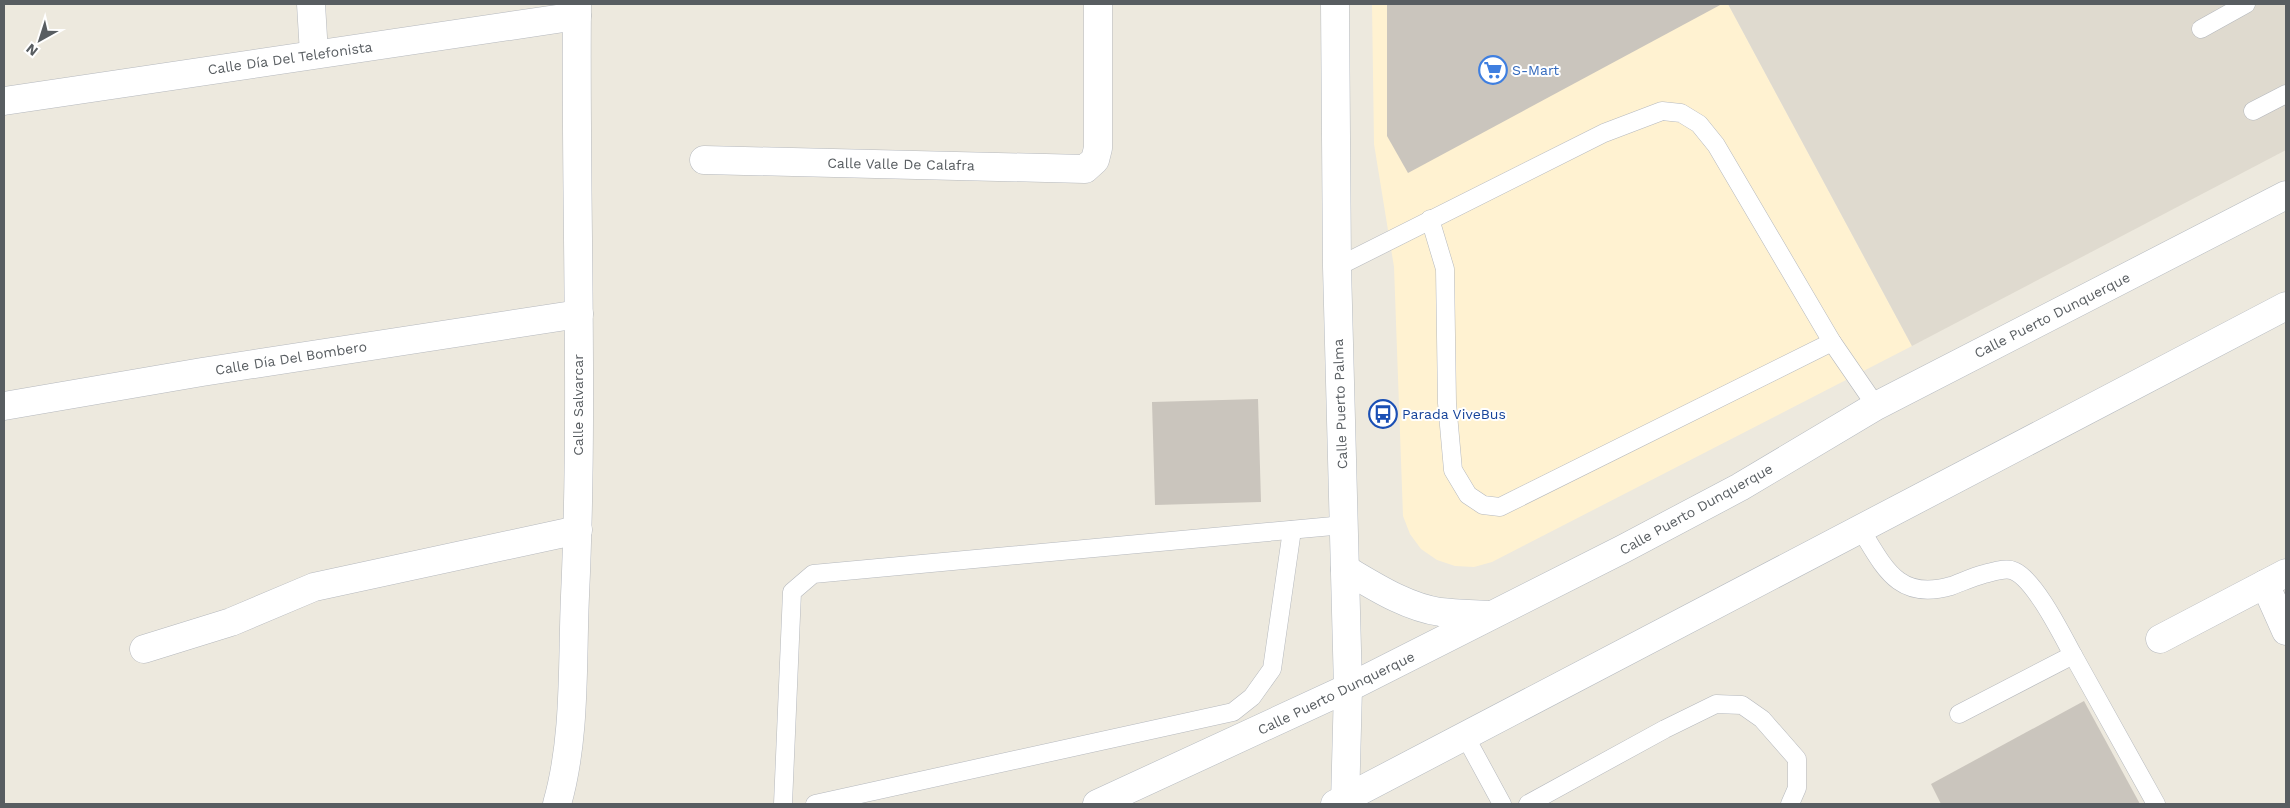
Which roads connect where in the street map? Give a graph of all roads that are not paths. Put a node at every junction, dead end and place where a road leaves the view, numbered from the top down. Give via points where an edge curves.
1 (311, 4) edge
2 (1098, 4) edge
3 (1335, 4) edge
4 (2246, 4) edge
5 (577, 10) edge
6 (2201, 29) dead end
7 (314, 54) junction
8 (2286, 94) edge
9 (4, 101) edge
10 (2253, 111) dead end
11 (704, 160) dead end
12 (2286, 195) edge
13 (1430, 219) junction
14 (1337, 267) junction
15 (2286, 306) edge
16 (579, 314) junction
17 (1832, 342) junction
18 (4, 406) edge
19 (1876, 406) junction
20 (1344, 525) junction
21 (578, 530) junction
22 (1292, 530) junction
23 (1860, 530) junction
24 (1345, 569) junction
25 (2276, 579) edge
26 (1492, 615) junction
27 (2286, 631) edge
28 (2160, 639) dead end
29 (144, 649) dead end
30 (2073, 655) junction
31 (1348, 688) junction
32 (1959, 714) dead end
33 (1465, 736) junction
34 (1341, 802) edge
35 (557, 804) edge
36 (783, 804) edge
37 (815, 804) edge
38 (1097, 804) edge
39 (1502, 804) edge
40 (1528, 804) edge
41 (1790, 804) edge
42 (2156, 804) edge

1 - 7 street
2 - 11 street, Calle Valle De Calafra via 1098,134 1095,160 1085,169
3 - 14 street, Calle Puerto Palma
4 - 6 lane
5 - 7 street, Calle Día Del Telefonista
5 - 16 street, Calle Salvarcar
7 - 9 street, Calle Día Del Telefonista
8 - 10 lane
12 - 19 street, Calle Puerto Dunquerque
13 - 14 lane
13 - 17 lane via 1604,133 1662,111 1681,114 1699,124 1716,146
13 - 17 lane via 1445,269 1447,403 1453,470 1468,496 1483,505 1500,507
14 - 20 street, Calle Puerto Palma
15 - 23 street
16 - 18 street, Calle Día Del Bombero
16 - 21 street, Calle Salvarcar
17 - 19 lane
19 - 26 street, Calle Puerto Dunquerque via 1740,487
20 - 22 lane
20 - 24 street, Calle Puerto Palma
21 - 29 street via 314,587 231,622
21 - 35 street, Calle Salvarcar via 569,734
22 - 36 lane via 813,574 792,592
22 - 37 lane via 1272,669 1252,697 1233,712
23 - 30 lane via 1886,570 1908,587 1926,590 1997,571 2013,570 2026,580
23 - 33 street
24 - 26 street via 1412,604 1439,612
24 - 31 street, Calle Puerto Palma
25 - 27 street
25 - 28 street
26 - 31 street, Calle Puerto Dunquerque
30 - 32 lane
30 - 42 lane
31 - 34 street, Calle Puerto Palma
31 - 38 street, Calle Puerto Dunquerque
33 - 34 street
33 - 39 lane
40 - 41 lane via 1716,704 1742,705 1762,719 1797,759 1797,788

